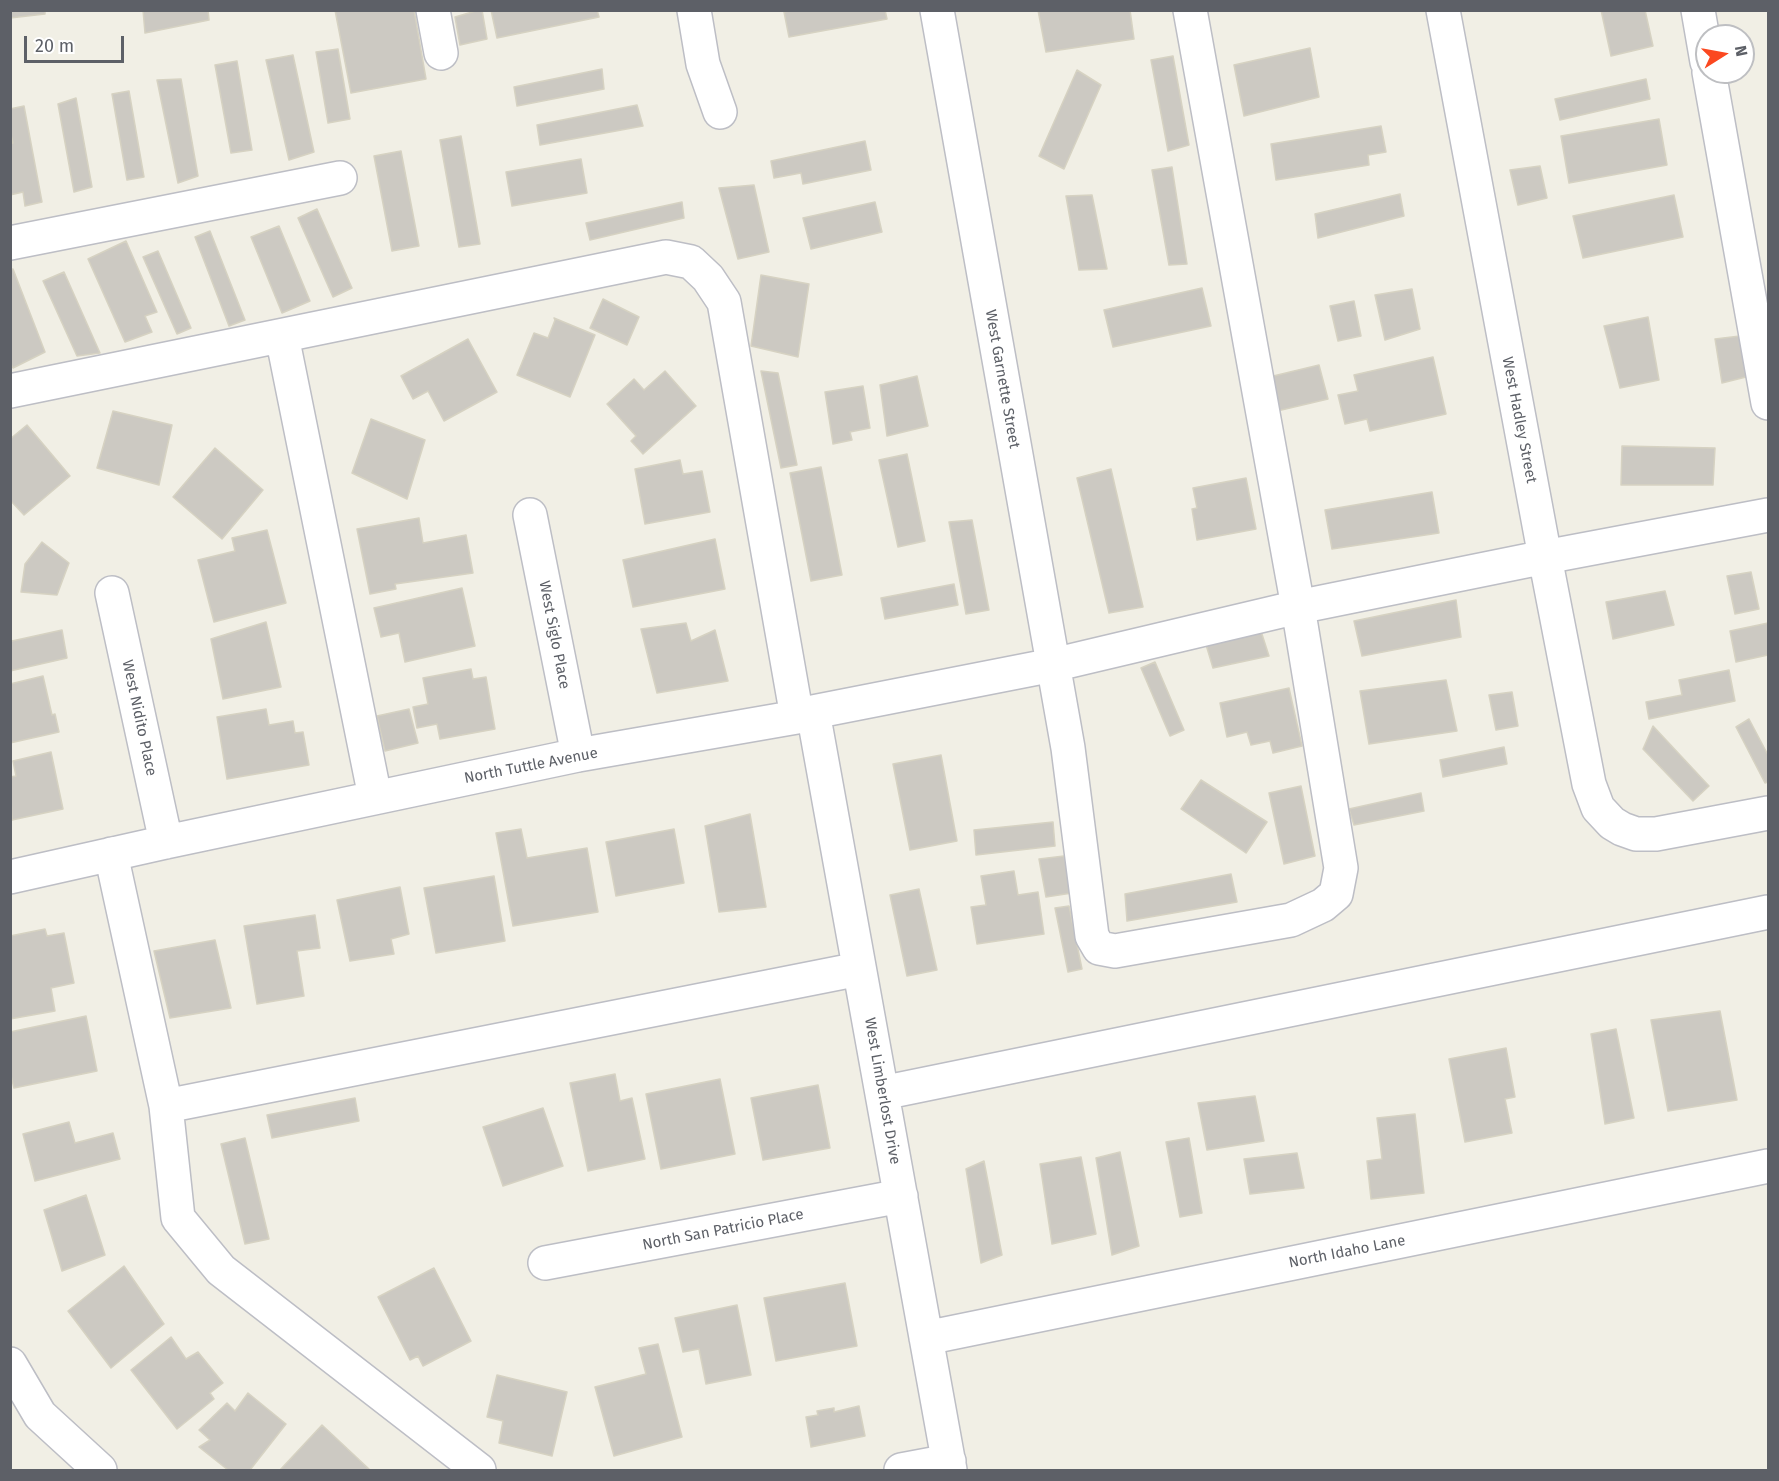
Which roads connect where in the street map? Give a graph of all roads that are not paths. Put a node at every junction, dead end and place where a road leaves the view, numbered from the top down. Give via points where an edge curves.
1 (433, 10) edge
2 (694, 10) edge
3 (937, 10) edge
4 (1190, 10) edge
5 (1443, 10) edge
6 (441, 53) dead end
7 (1711, 84) edge
8 (720, 112) dead end
9 (340, 178) dead end
10 (10, 243) edge
11 (282, 336) junction
12 (10, 391) edge
13 (1768, 403) edge
14 (530, 515) dead end
15 (1768, 515) edge
16 (1545, 557) junction
17 (112, 593) dead end
18 (1298, 607) junction
19 (1053, 665) junction
20 (805, 715) junction
21 (578, 755) junction
22 (375, 798) junction
23 (1768, 813) edge
24 (166, 842) junction
25 (111, 854) junction
26 (10, 877) edge
27 (1768, 912) edge
28 (859, 969) junction
29 (882, 1094) junction
30 (166, 1107) junction
31 (1768, 1166) edge
32 (901, 1196) junction
33 (545, 1263) dead end
34 (926, 1338) junction
35 (10, 1364) edge
36 (950, 1466) edge
37 (100, 1470) edge
38 (479, 1470) edge
39 (901, 1470) edge

1 - 6 street
2 - 8 street via 703,63
3 - 19 street, West Garnette Street
4 - 18 street, West Garnette Street
5 - 16 street, West Hadley Street
7 - 13 street
9 - 10 street
11 - 12 street, West Limberlost Drive
11 - 20 street, West Limberlost Drive via 666,257 691,262 724,302
11 - 22 street
14 - 21 street, West Siglo Place
15 - 16 street, North Tuttle Avenue
16 - 18 street, North Tuttle Avenue
16 - 23 street, West Hadley Street via 1589,784 1598,808 1612,823 1636,834 1656,834
17 - 24 street, West Nidito Place
18 - 19 street, North Tuttle Avenue
18 - 19 street, West Garnette Street via 1341,868 1336,894 1323,905 1291,920 1115,951 1099,948 1092,936 1068,748
19 - 20 street, North Tuttle Avenue
20 - 21 street, North Tuttle Avenue
20 - 28 street, West Limberlost Drive
21 - 22 street, North Tuttle Avenue
22 - 24 street, North Tuttle Avenue
24 - 25 street, North Tuttle Avenue
25 - 26 street, North Tuttle Avenue
25 - 30 street
27 - 29 street
28 - 29 street, West Limberlost Drive
28 - 30 street
29 - 32 street, West Limberlost Drive
30 - 38 street via 178,1218 221,1270
31 - 34 street, North Idaho Lane
32 - 33 street, North San Patricio Place
32 - 34 street, West Limberlost Drive
34 - 36 street, West Limberlost Drive
35 - 37 street via 40,1415
36 - 39 street

